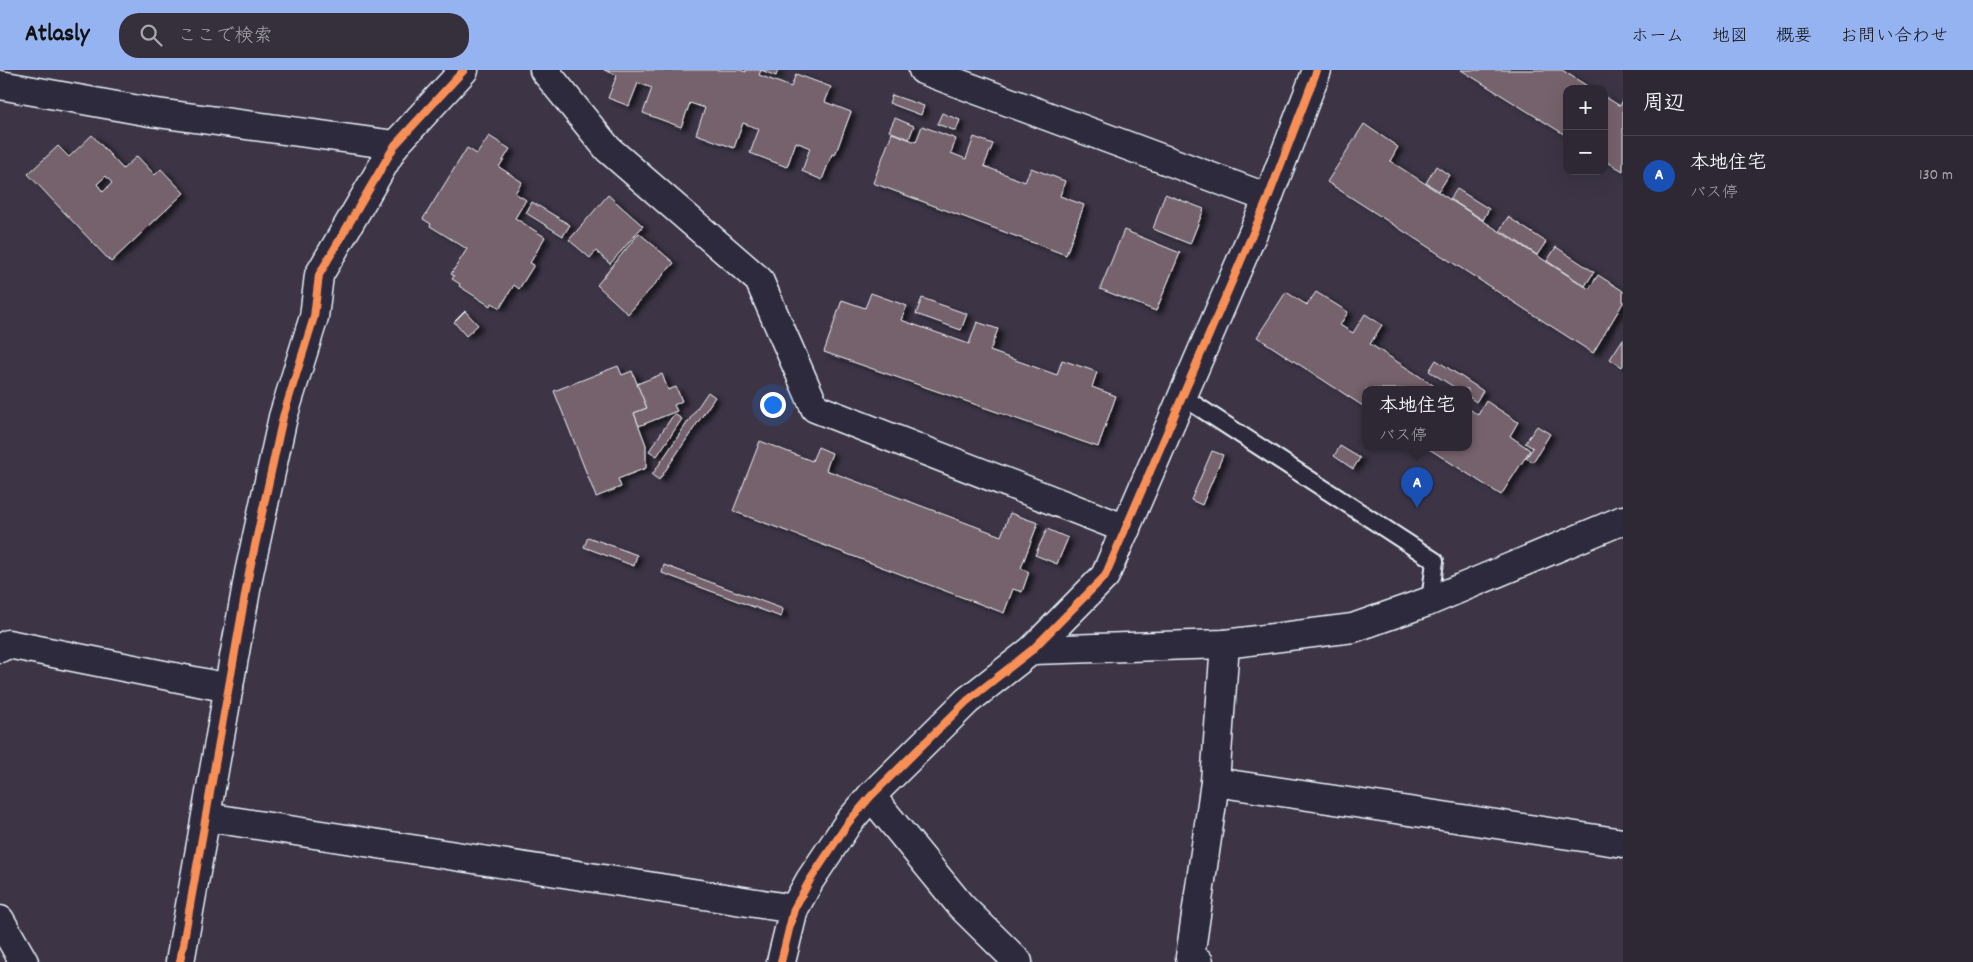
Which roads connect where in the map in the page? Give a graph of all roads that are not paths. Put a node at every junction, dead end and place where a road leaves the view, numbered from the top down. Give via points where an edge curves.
1 (464, 70) edge
2 (544, 70) edge
3 (923, 70) edge
4 (1317, 70) edge
5 (0, 85) edge
6 (395, 145) junction
7 (1268, 198) junction
8 (1183, 397) junction
9 (1623, 520) edge
10 (1126, 529) junction
11 (1430, 601) junction
12 (1225, 644) junction
13 (0, 648) edge
14 (1032, 650) junction
15 (229, 688) junction
16 (1215, 782) junction
17 (871, 796) junction
18 (206, 817) junction
19 (1623, 843) edge
20 (794, 909) junction
21 (0, 920) edge
22 (24, 962) edge
23 (180, 962) edge
24 (781, 962) edge
25 (1018, 962) edge
26 (1200, 962) edge

1 - 6 street
2 - 10 street via 608,149 759,280 815,408
3 - 7 street
4 - 7 street
5 - 6 street via 150,112
6 - 15 street via 319,275 314,317 283,417 249,573
7 - 8 street
8 - 10 street
8 - 11 lane via 1435,561
9 - 11 street
10 - 14 street via 1105,576
11 - 12 street via 1353,628
12 - 14 street
12 - 16 street
13 - 15 street via 8,644
14 - 17 street via 967,701
15 - 18 street
16 - 19 street
16 - 26 street via 1190,957
17 - 20 street via 843,831
17 - 25 street via 961,906
18 - 20 street
18 - 23 street
20 - 24 street
21 - 22 street

